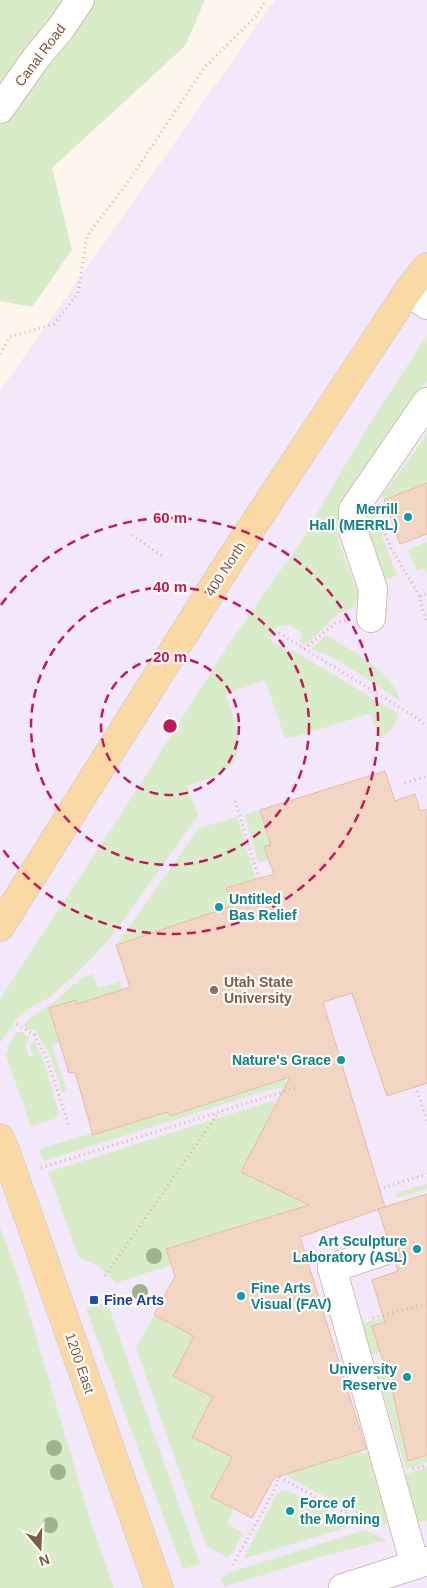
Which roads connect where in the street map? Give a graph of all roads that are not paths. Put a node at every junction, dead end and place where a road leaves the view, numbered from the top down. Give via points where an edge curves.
1 (80, 0) edge
2 (0, 109) edge
3 (427, 267) edge
4 (417, 298) edge
5 (427, 402) edge
6 (371, 618) road end
7 (0, 928) edge
8 (0, 1138) edge
9 (384, 1251) dead end
10 (421, 1563) edge
11 (159, 1588) edge
12 (343, 1588) edge

1 - 2 street, Canal Road
3 - 4 main road, 400 North
4 - 7 main road, 400 North via 232,559
5 - 6 street via 353,510 353,530 373,589
8 - 11 main road, 1200 East
9 - 10 street via 332,1268
10 - 12 street

